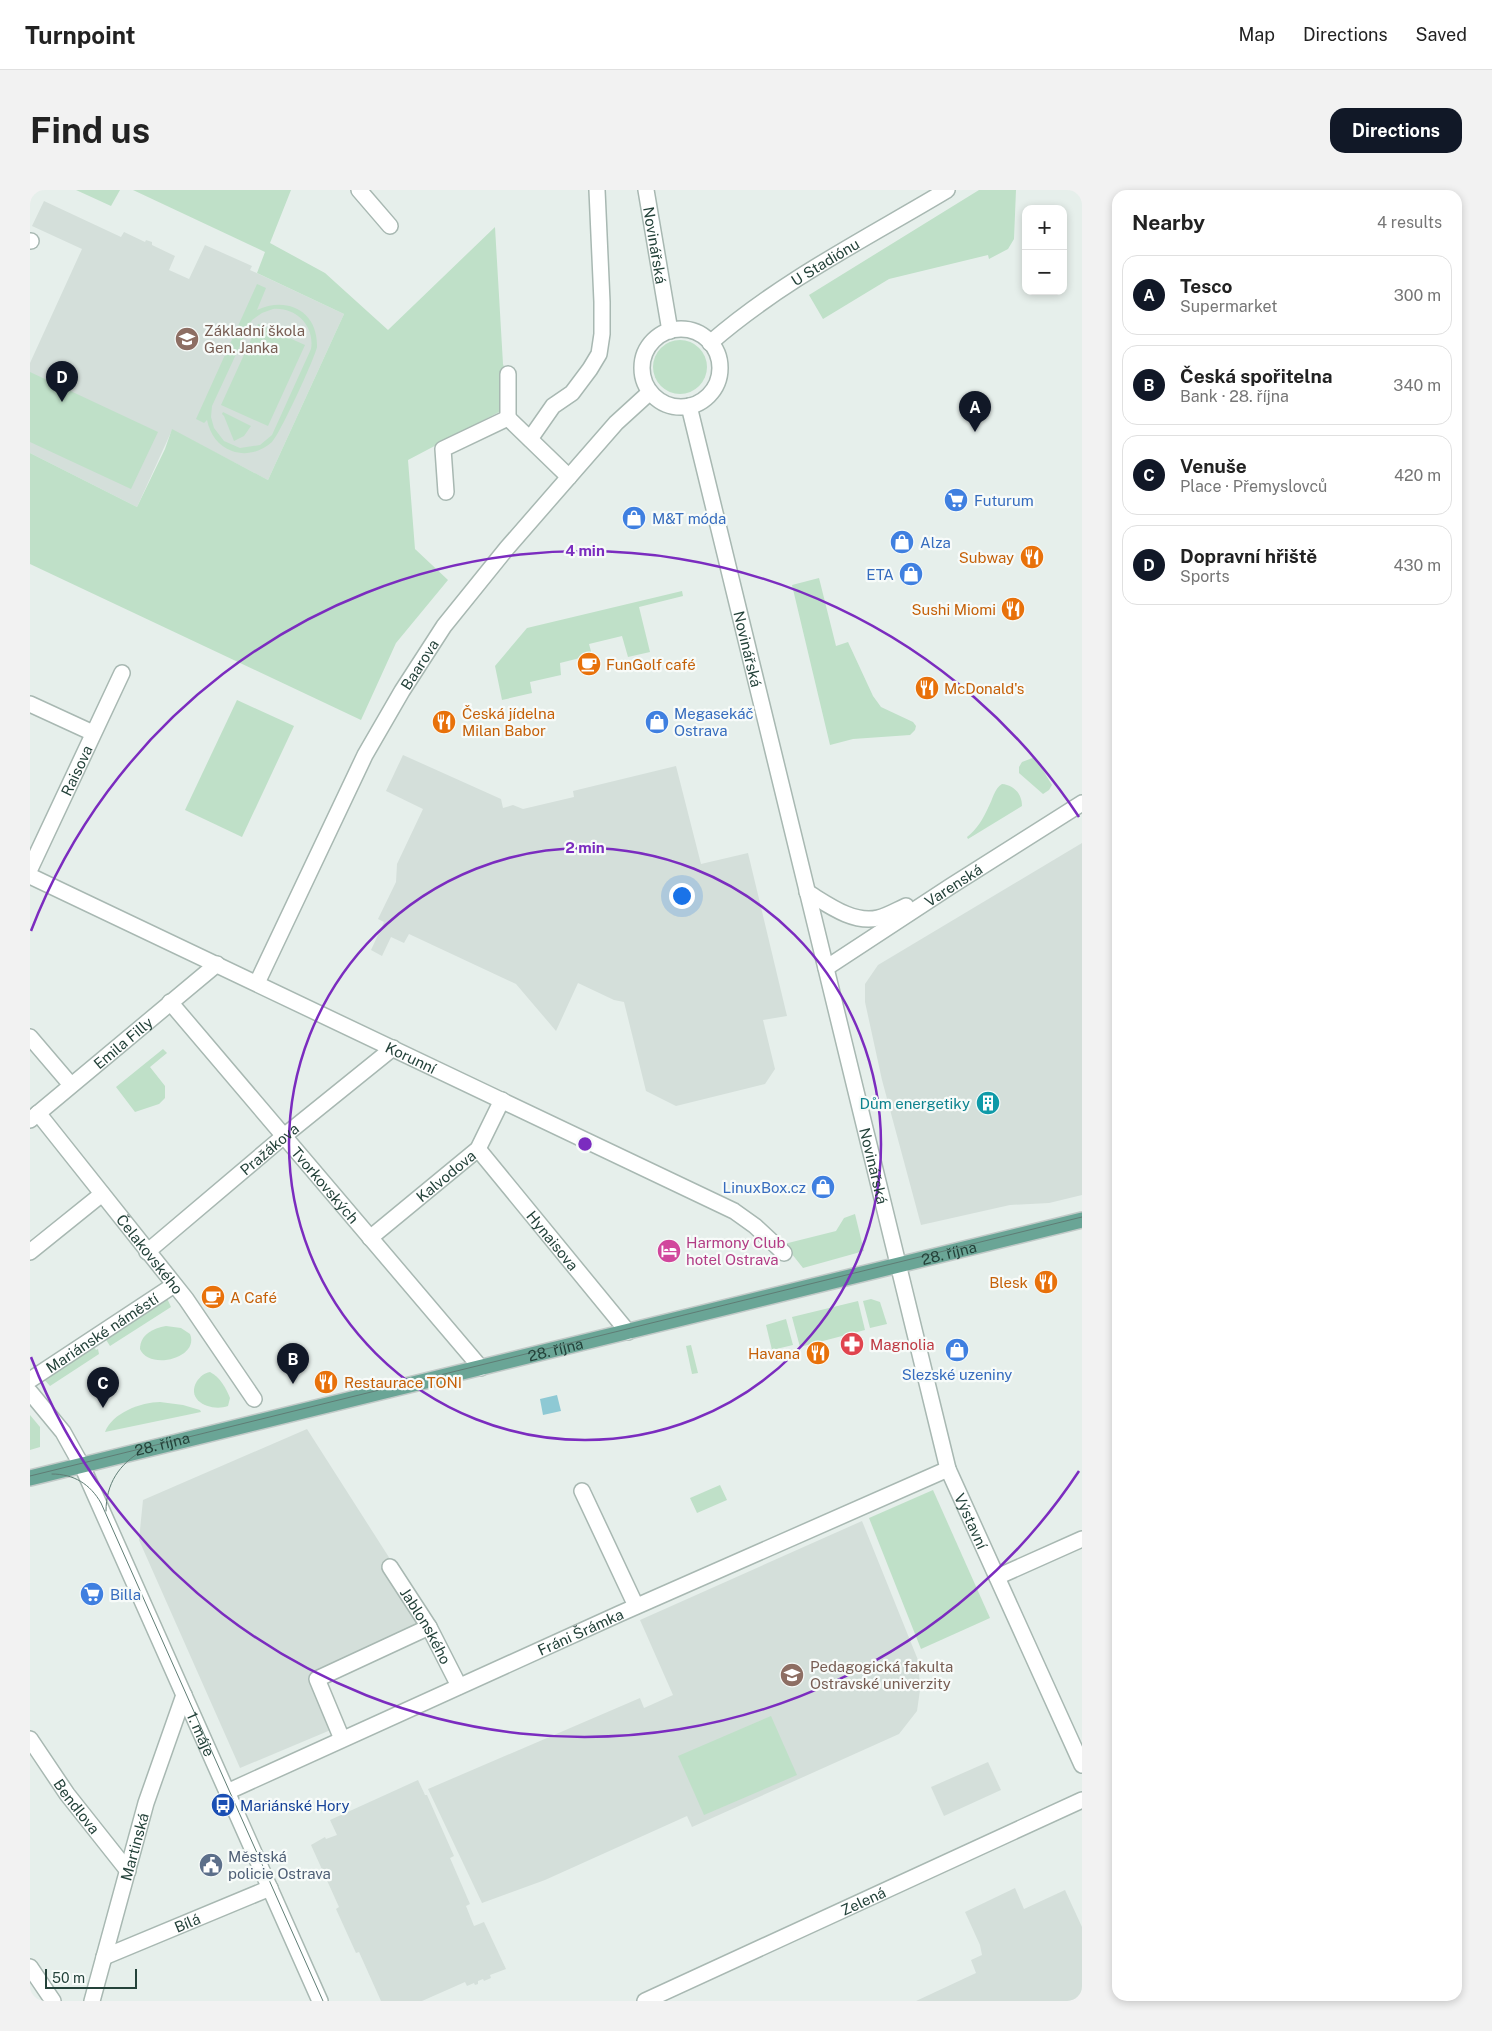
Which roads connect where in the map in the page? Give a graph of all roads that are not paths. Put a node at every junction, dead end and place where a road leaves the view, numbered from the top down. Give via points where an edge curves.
1 (359, 190) edge
2 (597, 190) edge
3 (646, 190) edge
4 (947, 190) edge
5 (390, 226) dead end
6 (670, 331) junction
7 (710, 343) junction
8 (508, 374) dead end
9 (650, 392) junction
10 (689, 406) junction
11 (508, 418) junction
12 (530, 439) junction
13 (569, 477) junction
14 (446, 492) dead end
15 (122, 673) dead end
16 (30, 704) edge
17 (93, 733) junction
18 (1082, 803) edge
19 (30, 869) edge
20 (30, 876) edge
21 (951, 886) junction
22 (807, 892) junction
23 (217, 964) junction
24 (826, 968) junction
25 (257, 983) junction
26 (170, 1002) junction
27 (30, 1037) edge
28 (393, 1048) junction
29 (71, 1085) junction
30 (502, 1100) junction
31 (34, 1116) edge
32 (284, 1136) junction
33 (478, 1149) junction
34 (102, 1194) junction
35 (1082, 1220) edge
36 (370, 1238) junction
37 (30, 1252) edge
38 (147, 1252) junction
39 (784, 1253) dead end
40 (900, 1265) junction
41 (174, 1285) junction
42 (628, 1332) junction
43 (481, 1368) junction
44 (30, 1380) edge
45 (30, 1392) edge
46 (254, 1399) dead end
47 (82, 1466) junction
48 (948, 1469) junction
49 (30, 1478) edge
50 (582, 1491) dead end
51 (1082, 1539) edge
52 (390, 1567) dead end
53 (997, 1577) junction
54 (636, 1606) junction
55 (429, 1627) junction
56 (459, 1686) junction
57 (184, 1695) junction
58 (30, 1739) edge
59 (342, 1739) junction
60 (1082, 1765) edge
61 (227, 1792) junction
62 (1082, 1800) edge
63 (128, 1871) junction
64 (270, 1888) junction
65 (104, 1957) junction
66 (30, 1967) edge
67 (53, 2001) edge
68 (92, 2001) edge
69 (320, 2001) edge
70 (645, 2001) edge

1 - 5 street
2 - 12 street via 602,302 599,354 572,393 553,406
3 - 6 street, Novinářská
4 - 7 street, U Stadiónu via 795,280
6 - 7 street via 693,331
6 - 9 street via 655,339 644,355 643,377
7 - 10 street via 719,363 716,383 707,397
8 - 11 street
9 - 10 street via 670,406
9 - 13 street, Baarova via 616,423
10 - 22 street, Novinářská
11 - 12 street
11 - 14 street via 443,448
12 - 13 street
13 - 25 street, Baarova via 444,626 402,691 365,755
15 - 17 street, Raisova
16 - 17 street
17 - 19 street, Raisova
18 - 21 street, Varenská
20 - 23 street, Korunní
21 - 22 street via 877,919 857,918
21 - 24 street, Varenská
22 - 24 street, Novinářská
23 - 25 street, Korunní
23 - 26 street, Emila Filly
24 - 40 street, Novinářská
25 - 28 street, Korunní
26 - 29 street, Emila Filly
26 - 32 street, Tvorkovských
27 - 29 street
28 - 30 street, Korunní
28 - 32 street, Pražákova
29 - 31 street, Emila Filly
30 - 33 street, Kalvodova
30 - 39 street, Korunní via 734,1211
31 - 34 street, Čelakovského
32 - 36 street, Tvorkovských
32 - 38 street, Pražákova
33 - 36 street, Kalvodova
33 - 42 street, Hynaisova
34 - 37 street
34 - 38 street, Čelakovského
35 - 40 main road, 28. října
36 - 43 street, Tvorkovských
38 - 41 street, Čelakovského
40 - 42 main road, 28. října
40 - 48 street, Výstavní
41 - 44 street, Mariánské náměstí
41 - 46 street, Čelakovského
42 - 43 main road, 28. října
43 - 47 main road, 28. října
45 - 47 street, 1. máje via 63,1432
47 - 49 main road, 28. října
47 - 57 street, 1. máje
48 - 53 street, Výstavní
48 - 54 street, Fráni Šrámka
50 - 54 street
51 - 53 street
52 - 55 street, Jablonského
53 - 60 street, Výstavní
54 - 56 street, Fráni Šrámka
55 - 56 street, Jablonského
55 - 59 street via 317,1679
56 - 59 street, Fráni Šrámka
57 - 61 street, 1. máje
57 - 63 street, Martinská via 146,1803
58 - 63 street, Bendlova via 67,1794
59 - 61 street, Fráni Šrámka
61 - 64 street, 1. máje
62 - 70 street, Zelená
63 - 65 street, Martinská
64 - 65 street, Bílá
64 - 69 street, 1. máje
65 - 68 street, Martinská
66 - 67 street

